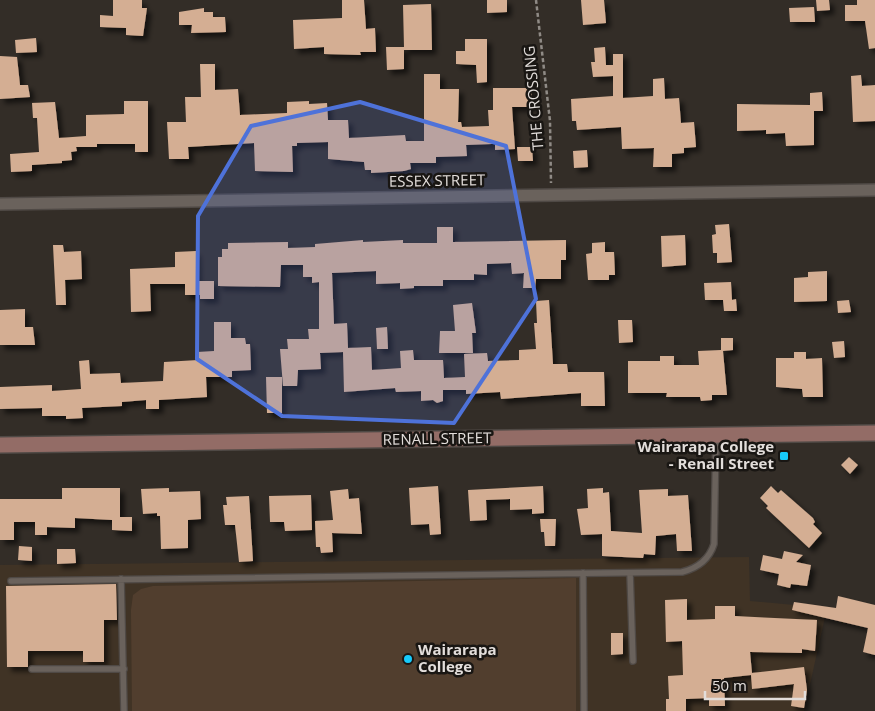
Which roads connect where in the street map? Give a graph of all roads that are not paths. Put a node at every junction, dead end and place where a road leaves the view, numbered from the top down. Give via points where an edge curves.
1 (875, 190) edge
2 (0, 204) edge
3 (875, 433) edge
4 (716, 435) junction
5 (0, 445) edge
6 (583, 573) junction
7 (630, 573) junction
8 (121, 579) junction
9 (11, 581) dead end
10 (633, 661) dead end
11 (32, 669) dead end
12 (124, 669) junction
13 (124, 711) edge
14 (584, 711) edge

1 - 2 street, ESSEX STREET
3 - 4 street, RENALL STREET
4 - 5 street, RENALL STREET
4 - 7 lane via 715,540 709,556 696,567 682,572
6 - 7 lane
6 - 8 lane
6 - 14 lane
7 - 10 lane
8 - 9 lane
8 - 12 lane
11 - 12 lane
12 - 13 lane

